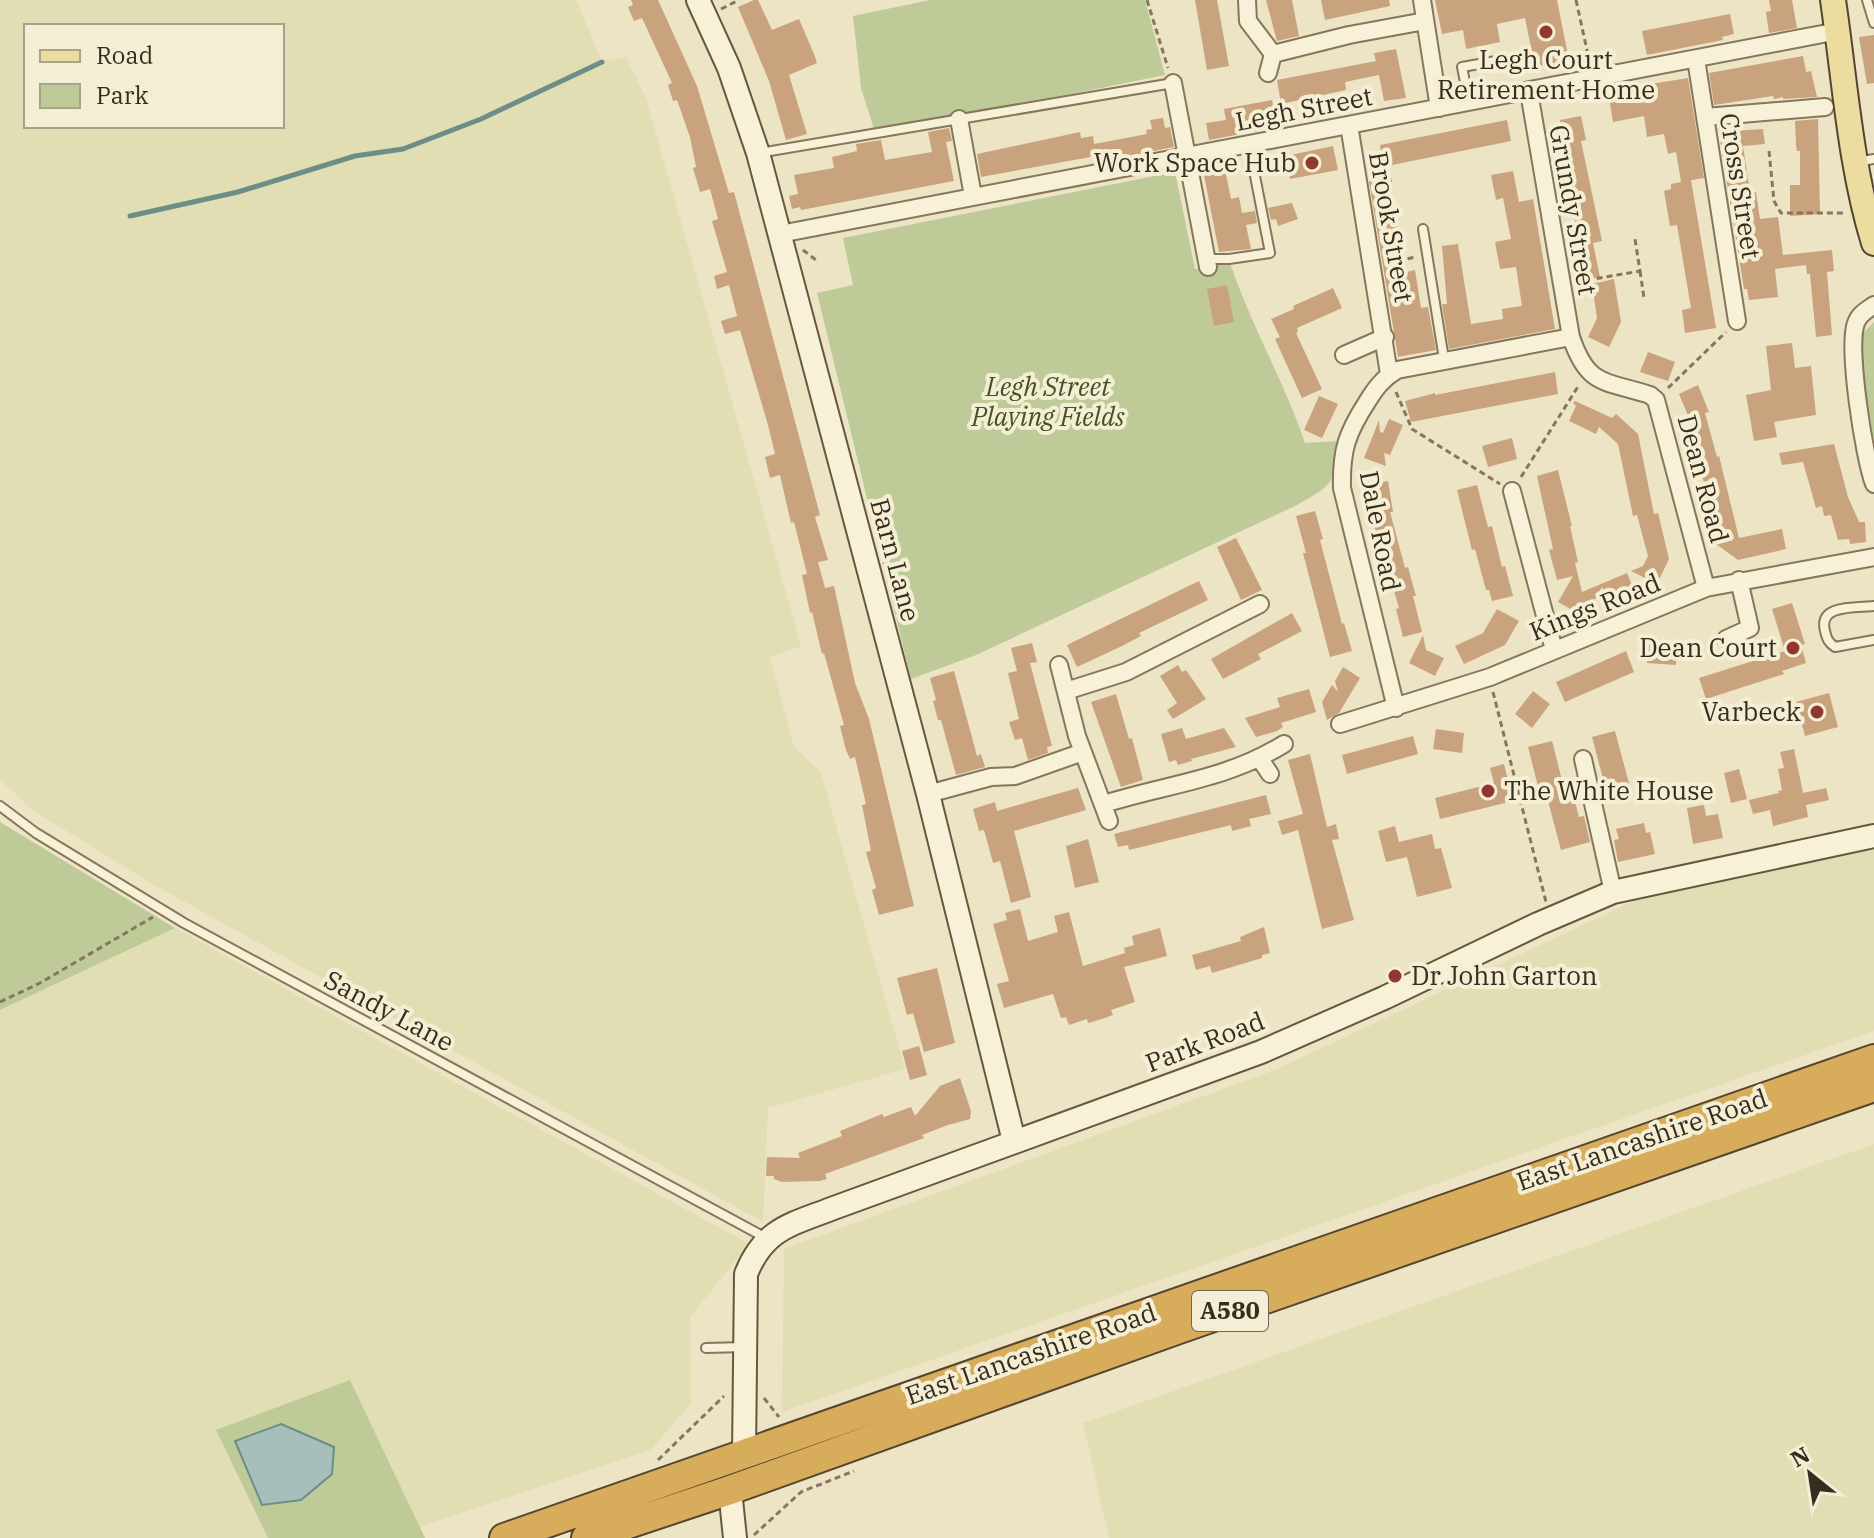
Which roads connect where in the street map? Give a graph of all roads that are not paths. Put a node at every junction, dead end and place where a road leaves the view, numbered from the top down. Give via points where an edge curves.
1 (698, 0) edge
2 (1247, 0) edge
3 (1422, 0) edge
4 (1833, 0) edge
5 (1867, 0) edge
6 (1425, 21) junction
7 (1874, 23) edge
8 (1838, 31) junction
9 (1273, 54) junction
10 (1696, 59) junction
11 (1502, 60) dead end
12 (1268, 73) dead end
13 (1173, 83) joint
14 (1529, 92) junction
15 (1469, 103) junction
16 (1825, 107) dead end
17 (1439, 108) junction
18 (1705, 117) junction
19 (959, 119) junction
20 (1349, 125) junction
21 (1249, 145) junction
22 (758, 153) junction
23 (1187, 156) junction
24 (1865, 161) edge
25 (973, 196) junction
26 (1423, 229) dead end
27 (780, 234) junction
28 (1874, 243) edge
29 (1207, 263) joint
30 (1874, 305) edge
31 (1737, 321) road end
32 (1385, 337) junction
33 (1571, 337) junction
34 (1344, 355) dead end
35 (1444, 359) junction
36 (1389, 374) junction
37 (1874, 484) edge
38 (1512, 491) road end
39 (1874, 557) edge
40 (1739, 580) junction
41 (1706, 588) junction
42 (1229, 599) dead end
43 (1260, 604) dead end
44 (1874, 606) edge
45 (1237, 615) junction
46 (1726, 639) dead end
47 (1874, 640) edge
48 (1554, 650) junction
49 (1059, 665) dead end
50 (1066, 691) junction
51 (1396, 708) junction
52 (1340, 724) dead end
53 (1284, 744) dead end
54 (1083, 752) junction
55 (1260, 759) junction
56 (1583, 759) dead end
57 (1270, 774) dead end
58 (928, 794) junction
59 (0, 806) edge
60 (1874, 836) edge
61 (1613, 892) junction
62 (1874, 1059) edge
63 (1874, 1087) edge
64 (1014, 1141) junction
65 (767, 1238) junction
66 (746, 1347) junction
67 (706, 1348) dead end
68 (744, 1455) junction
69 (730, 1490) junction
70 (504, 1538) edge
71 (586, 1538) edge
72 (735, 1538) edge

1 - 22 street, Barn Lane via 729,68
2 - 9 street via 1248,21
3 - 6 street
4 - 8 main road
5 - 7 lane
6 - 9 street
6 - 17 street
8 - 10 street, Legh Street
8 - 24 main road
9 - 12 street
10 - 14 street, Legh Street
10 - 18 street, Cross Street
11 - 15 lane via 1462,67
13 - 19 lane
13 - 23 street
14 - 15 street, Legh Street
14 - 33 street, Grundy Street
15 - 17 street, Legh Street
16 - 18 street
17 - 20 street, Legh Street
18 - 31 street, Cross Street
19 - 22 lane
19 - 25 street
20 - 21 street, Legh Street
20 - 32 street, Brook Street
21 - 23 street, Legh Street
21 - 29 lane via 1270,253
22 - 27 street, Barn Lane
23 - 25 street, Legh Street
23 - 29 street
24 - 28 main road via 1865,213
25 - 27 street, Legh Street
26 - 35 lane
27 - 58 street, Barn Lane
30 - 37 street via 1859,316 1854,337 1861,430
32 - 34 street, Brook Street
32 - 36 street, Brook Street
33 - 35 street
33 - 41 street, Dean Road via 1587,372 1656,400
35 - 36 street
36 - 51 street, Dale Road via 1350,428 1342,471 1345,505
38 - 48 street
39 - 40 street, Kings Road
40 - 41 street, Kings Road
40 - 46 street via 1750,628
41 - 48 street, Kings Road
42 - 45 street
43 - 45 street
44 - 47 lane via 1829,611 1823,623 1835,647
45 - 50 street via 1126,672
48 - 51 street, Kings Road
49 - 50 street
50 - 54 street
51 - 52 street, Kings Road
53 - 55 street
54 - 55 street via 1106,813 1146,791 1213,777
54 - 58 street via 1015,776
55 - 57 street
56 - 61 street
58 - 64 street, Barn Lane
59 - 65 lane, Sandy Lane via 164,911
60 - 61 street, Park Road
61 - 64 street, Park Road via 1261,1052
62 - 68 highway, East Lancashire Road / A580
63 - 69 highway, East Lancashire Road / A580
64 - 65 street, Park Road
65 - 66 street via 746,1274
66 - 67 lane
66 - 68 street
68 - 70 highway, East Lancashire Road / A580
69 - 71 highway, East Lancashire Road / A580
69 - 72 street

